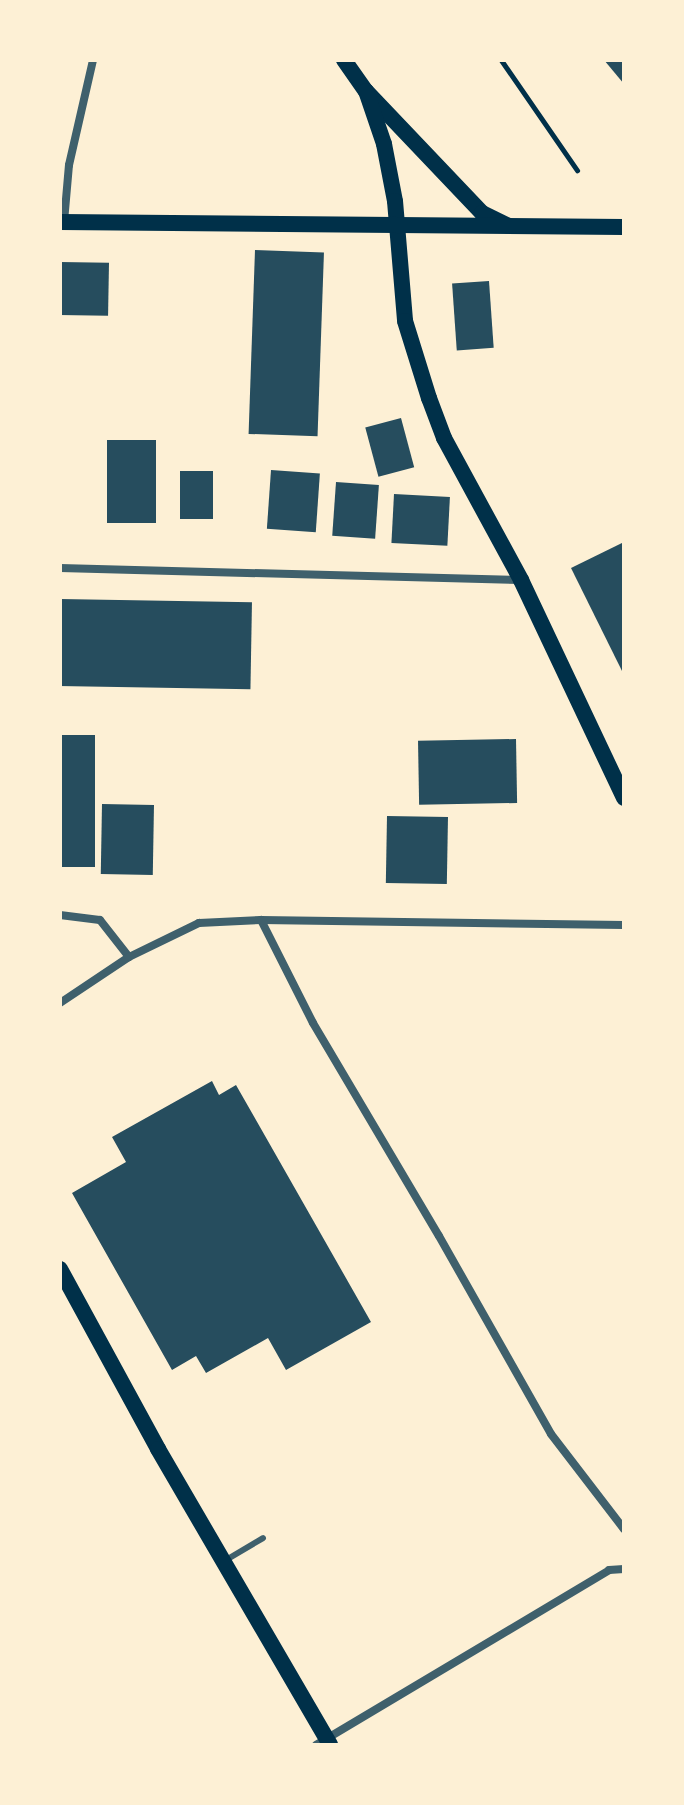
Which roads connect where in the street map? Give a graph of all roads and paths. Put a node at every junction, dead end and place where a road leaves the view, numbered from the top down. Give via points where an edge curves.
1 (93, 60) edge
2 (344, 60) edge
3 (501, 60) edge
4 (366, 91) junction
5 (577, 170) dead end
6 (62, 222) edge
7 (397, 227) junction
8 (624, 227) edge
9 (514, 229) junction
10 (60, 568) edge
11 (521, 580) junction
12 (624, 798) edge
13 (60, 915) edge
14 (261, 920) junction
15 (624, 925) edge
16 (129, 957) junction
17 (60, 1003) edge
18 (60, 1269) edge
19 (624, 1529) edge
20 (263, 1538) dead end
21 (223, 1562) junction
22 (624, 1569) edge
23 (324, 1743) edge

1 - 6 street
2 - 4 main road
3 - 5 path
4 - 7 main road via 384,144
4 - 9 main road via 482,213
6 - 7 main road
7 - 9 main road
7 - 11 main road via 400,288 415,359 444,438
8 - 9 main road
10 - 11 street
11 - 12 main road
13 - 16 street via 100,920
14 - 15 street
14 - 16 street via 199,923
14 - 19 street via 313,1023 551,1434
16 - 17 street
18 - 21 main road
20 - 21 lane
21 - 23 main road
22 - 23 street via 609,1570

